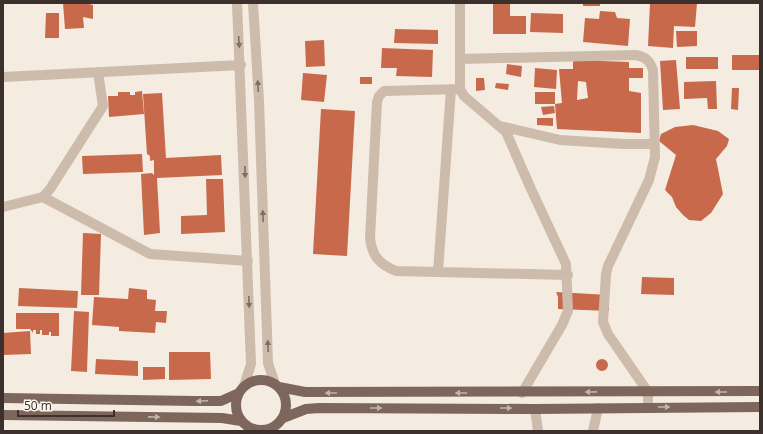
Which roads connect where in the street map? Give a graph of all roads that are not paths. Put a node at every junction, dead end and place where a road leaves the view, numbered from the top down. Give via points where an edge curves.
1 (237, 3) edge
2 (253, 3) edge
3 (460, 3) edge
4 (460, 59) junction
5 (241, 65) junction
6 (98, 72) junction
7 (3, 77) edge
8 (456, 89) junction
9 (500, 126) junction
10 (654, 144) junction
11 (43, 197) junction
12 (3, 207) edge
13 (248, 261) junction
14 (438, 272) junction
15 (568, 275) junction
16 (277, 386) junction
17 (242, 390) junction
18 (648, 392) junction
19 (760, 392) edge
20 (522, 393) junction
21 (3, 398) edge
22 (648, 407) junction
23 (760, 407) edge
24 (598, 408) junction
25 (536, 409) junction
26 (3, 415) edge
27 (278, 424) edge
28 (245, 426) edge
29 (538, 431) edge
30 (593, 431) edge

1 -> 5 street
16 -> 2 street via 268,363
3 - 4 street
4 - 8 street
4 - 10 street via 636,55 644,57 653,70
5 - 6 street
5 -> 13 street
6 - 7 street
6 - 11 street via 103,106
8 - 9 street
8 - 14 street
8 - 14 street via 384,91 377,102 371,250 377,260 396,271
9 - 10 street via 560,140
9 - 15 street via 506,132 566,264
10 - 18 street via 655,156 649,180 607,270 604,322 608,334
11 - 12 street
11 - 13 street via 150,254
13 -> 17 street via 251,364
14 - 15 street
15 - 20 street via 568,311
16 - 17 main road via 262,380
20 -> 16 main road via 305,392
16 - 27 main road via 285,399 286,407
17 -> 21 main road via 220,401
17 - 28 main road via 236,411
19 -> 18 main road
18 -> 20 main road
18 - 22 street
22 -> 23 main road
22 - 24 main road
24 - 25 main road
24 - 30 street
27 -> 25 main road via 306,409
25 - 29 street
26 -> 28 main road via 222,418
27 - 28 main road via 265,430

